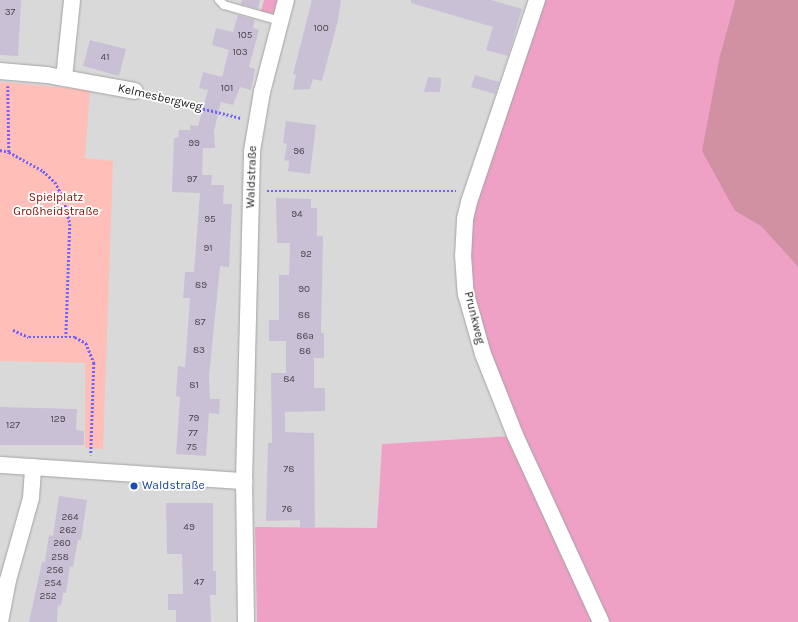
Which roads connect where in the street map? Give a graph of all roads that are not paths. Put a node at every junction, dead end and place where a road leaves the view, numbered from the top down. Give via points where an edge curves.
1 (72, 0) edge
2 (219, 0) edge
3 (286, 0) edge
4 (537, 0) edge
5 (280, 21) junction
6 (4, 71) edge
7 (64, 78) junction
8 (135, 91) road end
9 (0, 465) edge
10 (33, 468) junction
11 (244, 481) junction
12 (4, 580) edge
13 (0, 622) edge
14 (246, 622) edge
15 (601, 622) edge

1 - 7 street
2 - 5 lane via 224,5
3 - 5 street, Waldstraße
4 - 15 street, Prunkweg via 472,191 465,220 463,255 466,294 483,354 515,435
5 - 11 street, Waldstraße via 255,121
6 - 7 street, Kelmesbergweg
7 - 8 street, Kelmesbergweg
9 - 10 street
10 - 11 street
10 - 12 street via 31,498
11 - 14 street, Waldstraße
12 - 13 street

